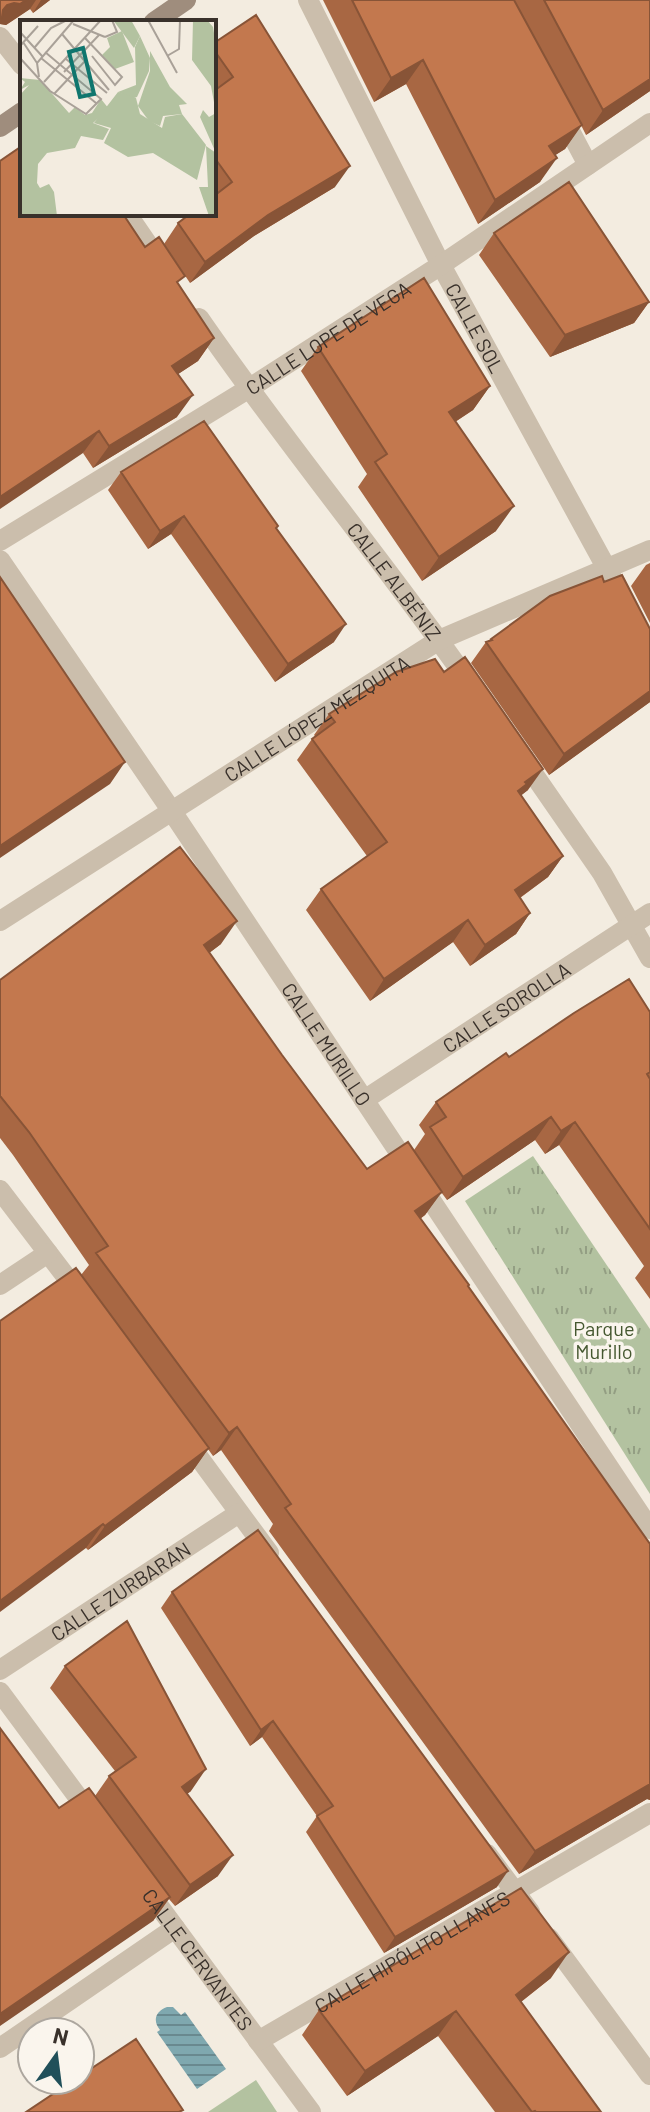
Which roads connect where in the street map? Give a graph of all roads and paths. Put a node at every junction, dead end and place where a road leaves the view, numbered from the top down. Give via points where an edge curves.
1 (186, 0) edge
2 (308, 0) edge
3 (157, 20) edge
4 (0, 37) edge
5 (20, 62) edge
6 (551, 96) edge
7 (20, 113) edge
8 (650, 123) edge
9 (0, 127) edge
10 (588, 165) junction
11 (128, 216) edge
12 (441, 265) junction
13 (170, 277) edge
14 (188, 302) edge
15 (248, 389) junction
16 (0, 541) edge
17 (650, 550) edge
18 (0, 560) edge
19 (607, 568) junction
20 (620, 593) edge
21 (439, 640) junction
22 (484, 705) edge
23 (512, 743) edge
24 (171, 810) junction
25 (650, 913) edge
26 (0, 921) edge
27 (632, 927) junction
28 (650, 958) edge
29 (364, 1100) junction
30 (0, 1190) edge
31 (48, 1253) junction
32 (0, 1285) edge
33 (89, 1308) edge
34 (174, 1423) edge
35 (239, 1513) junction
36 (650, 1529) edge
37 (276, 1563) edge
38 (0, 1670) edge
39 (0, 1692) edge
40 (650, 1813) edge
41 (101, 1829) edge
42 (478, 1842) edge
43 (138, 1878) edge
44 (515, 1892) junction
45 (175, 1928) junction
46 (258, 2041) junction
47 (0, 2048) edge
48 (650, 2075) edge
49 (311, 2112) edge

1 - 3 street
2 - 12 street, CALLE SOL
4 - 5 street
6 - 10 street
7 - 9 street
8 - 10 street, CALLE LOPE DE VEGA
10 - 12 street, CALLE LOPE DE VEGA
11 - 13 street
12 - 15 street, CALLE LOPE DE VEGA
12 - 19 street, CALLE SOL
14 - 15 street, CALLE ALBÉNIZ
15 - 16 street, CALLE LOPE DE VEGA
15 - 21 street, CALLE ALBÉNIZ
17 - 19 street, CALLE LÓPEZ MEZQUITA
18 - 24 street, CALLE MURILLO
19 - 20 street, CALLE SOL
19 - 21 street, CALLE LÓPEZ MEZQUITA
21 - 22 street, CALLE ALBÉNIZ
21 - 24 street, CALLE LÓPEZ MEZQUITA
23 - 27 street via 602,873
24 - 26 street, CALLE LÓPEZ MEZQUITA
24 - 29 street, CALLE MURILLO
25 - 27 street, CALLE SOROLLA
27 - 28 street
27 - 29 street, CALLE SOROLLA
29 - 36 street, CALLE MURILLO
30 - 31 street
31 - 32 street
31 - 33 street
34 - 35 street
35 - 37 street
35 - 38 street, CALLE ZURBARÁN
39 - 41 street
40 - 44 street, CALLE HIPÓLITO LLANES
42 - 44 street
43 - 45 street, CALLE CERVANTES
44 - 46 street, CALLE HIPÓLITO LLANES
44 - 48 street
45 - 46 street, CALLE CERVANTES
45 - 47 street
46 - 49 street, CALLE CERVANTES

